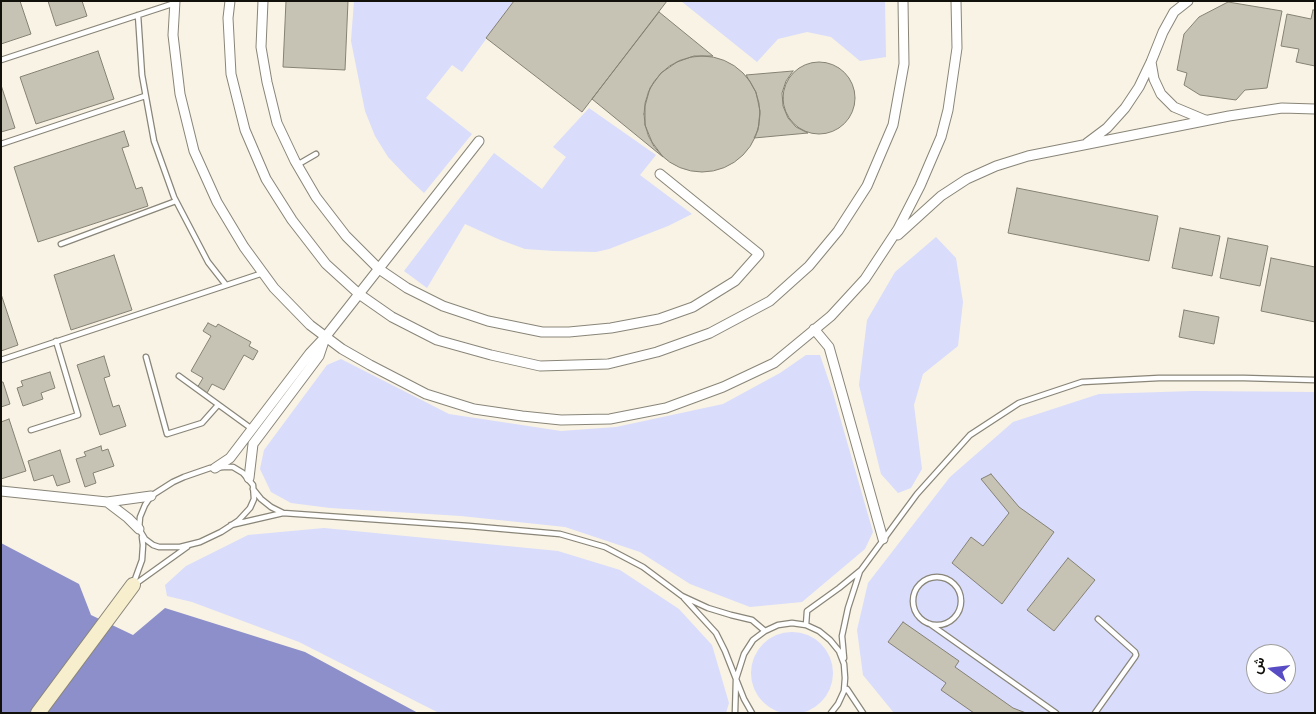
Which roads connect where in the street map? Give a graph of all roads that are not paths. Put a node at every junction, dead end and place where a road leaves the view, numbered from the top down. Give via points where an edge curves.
1 (230, 1) edge
2 (263, 1) edge
3 (903, 1) edge
4 (956, 1) edge
5 (1188, 1) edge
6 (175, 2) edge
7 (138, 15) junction
8 (1, 60) edge
9 (1151, 62) junction
10 (145, 96) junction
11 (1315, 109) edge
12 (1206, 121) junction
13 (479, 141) dead end
14 (1, 144) edge
15 (1085, 145) junction
16 (316, 154) dead end
17 (297, 165) junction
18 (660, 174) dead end
19 (176, 201) junction
20 (890, 242) junction
21 (61, 244) dead end
22 (379, 269) junction
23 (263, 272) junction
24 (226, 285) junction
25 (359, 294) junction
26 (814, 329) junction
27 (326, 336) junction
28 (56, 342) junction
29 (146, 357) dead end
30 (1, 360) edge
31 (179, 376) dead end
32 (1315, 380) edge
33 (218, 405) junction
34 (252, 429) junction
35 (31, 430) dead end
36 (215, 468) junction
37 (249, 478) junction
38 (253, 489) junction
39 (1, 491) edge
40 (152, 496) junction
41 (106, 502) junction
42 (283, 514) junction
43 (231, 525) junction
44 (140, 531) junction
45 (883, 540) junction
46 (189, 545) junction
47 (861, 570) junction
48 (133, 586) junction
49 (682, 596) junction
50 (1098, 619) dead end
51 (930, 624) junction
52 (806, 625) junction
53 (766, 631) junction
54 (844, 664) junction
55 (736, 679) junction
56 (844, 691) junction
57 (38, 713) edge
58 (735, 713) edge
59 (752, 713) edge
60 (831, 713) edge
61 (863, 713) edge
62 (1056, 713) edge
63 (1094, 713) edge

1 - 25 street via 231,74 245,130 266,179 326,264
2 - 17 street via 261,47 267,82 277,123
3 - 25 street via 904,64 892,124 867,186 810,266 761,306 710,333 657,352 608,364 540,366 437,340 392,317
4 - 20 street via 957,48 941,137 920,186
5 - 9 street via 1174,12
6 - 7 lane
6 - 23 street via 173,35 180,94 194,151 218,202
7 - 8 lane
7 - 10 lane
9 - 12 street via 1161,94 1174,107
9 - 15 street via 1125,108
10 - 14 lane
10 - 19 lane via 154,141
11 - 12 street via 1282,108
12 - 15 street
13 - 22 street
15 - 20 street via 1020,159 967,179 941,196
16 - 17 lane
17 - 22 street via 316,197 346,236
18 - 22 street via 759,254 735,282 693,308 659,319 611,328 542,332 442,306
19 - 21 lane
19 - 24 lane via 208,262
20 - 26 street via 865,279 831,316
22 - 25 street
23 - 24 lane
23 - 27 street via 310,325
24 - 28 lane
25 - 27 street
26 - 27 street via 774,363 723,387 666,408 610,419 561,420 474,409 426,394 342,349
26 - 45 street via 829,347
27 - 34 street
27 - 37 street via 319,356 253,444
28 - 30 lane
28 - 35 lane via 78,415
29 - 33 lane via 167,434 202,423
31 - 33 lane
32 - 45 lane via 1159,378 1082,382 1019,404 970,435 917,494
33 - 34 lane
34 - 36 street via 230,458
36 - 37 lane via 233,467
36 - 40 lane via 173,482
37 - 38 lane
38 - 42 lane
38 - 43 lane via 250,508
39 - 41 street
40 - 41 street
40 - 44 lane via 140,517
41 - 44 street
42 - 43 lane
42 - 49 lane via 560,534 605,547 643,566
43 - 46 lane
44 - 46 lane via 145,539 159,547
44 - 48 lane via 144,545
45 - 47 lane
46 - 48 lane
47 - 52 lane via 807,611
47 - 54 lane via 842,636
48 - 57 street
49 - 53 lane via 708,608 752,620
49 - 55 lane via 716,633
50 - 63 lane via 1136,655
51 - 51 lane via 923,621 914,609 914,593 924,581 940,577 955,585 961,600 960,608 957,615 945,624
51 - 62 lane
52 - 53 lane via 778,625
52 - 54 lane via 830,640
53 - 55 lane via 753,640 744,654
54 - 56 lane
55 - 58 lane
55 - 59 lane
56 - 60 lane
56 - 61 lane via 847,689

